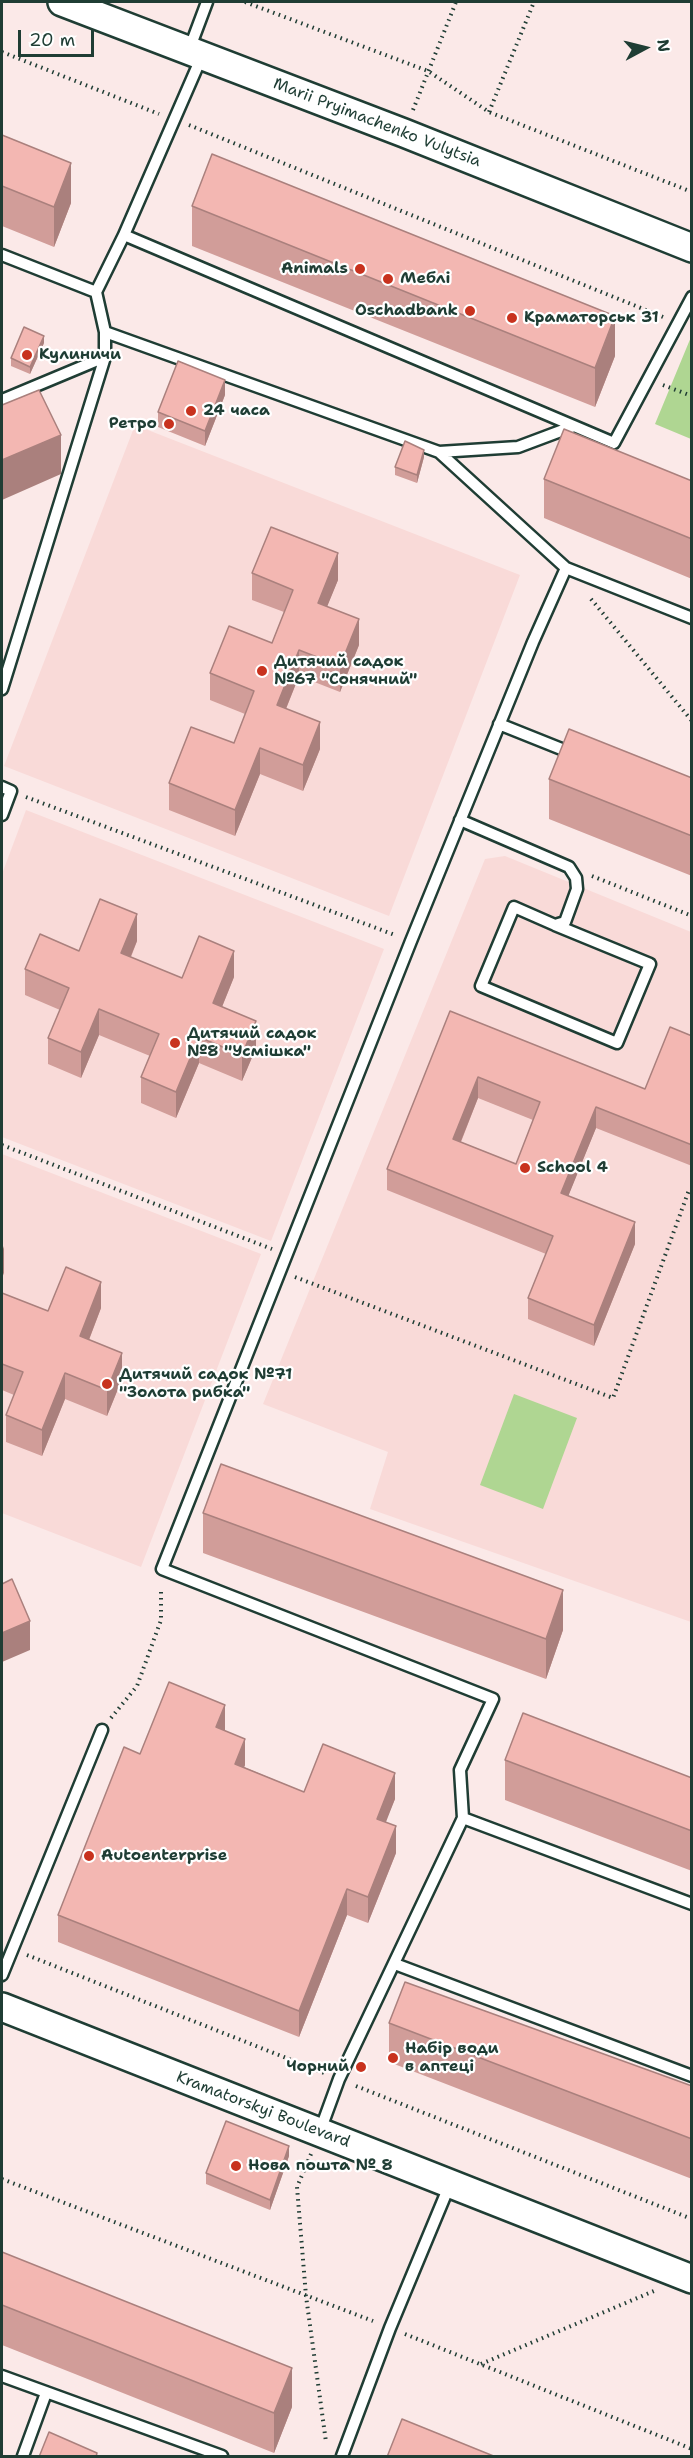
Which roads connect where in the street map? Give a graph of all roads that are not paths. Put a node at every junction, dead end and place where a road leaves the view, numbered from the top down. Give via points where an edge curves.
1 (62, 2) edge
2 (207, 2) edge
3 (196, 53) junction
4 (124, 235) junction
5 (692, 248) edge
6 (2, 255) edge
7 (96, 292) junction
8 (692, 297) edge
9 (105, 332) junction
10 (105, 357) junction
11 (2, 400) edge
12 (574, 426) junction
13 (439, 452) junction
14 (566, 568) junction
15 (692, 618) edge
16 (2, 689) edge
17 (499, 724) junction
18 (584, 758) edge
19 (6, 789) edge
20 (2, 815) edge
21 (460, 820) junction
22 (560, 923) junction
23 (102, 1730) road end
24 (462, 1818) junction
25 (692, 1904) edge
26 (395, 1964) junction
27 (2, 1975) edge
28 (2, 2007) edge
29 (692, 2076) edge
30 (320, 2131) junction
31 (450, 2184) junction
32 (689, 2278) edge
33 (2, 2376) edge
34 (46, 2393) junction
35 (22, 2457) edge
36 (222, 2457) edge
37 (342, 2457) edge

1 - 3 street, Marii Pryimachenko Vulytsia
2 - 3 lane
3 - 4 lane via 175,119
3 - 5 street, Marii Pryimachenko Vulytsia
4 - 7 lane
4 - 12 lane
6 - 7 lane
7 - 9 lane
8 - 12 lane via 614,443
9 - 10 lane
9 - 13 lane
10 - 11 lane
10 - 16 lane
12 - 13 lane via 518,447
13 - 14 lane
14 - 15 lane
14 - 17 lane
17 - 18 lane
17 - 21 lane
19 - 20 lane
21 - 22 lane via 569,867 578,889
21 - 24 lane via 162,1569 493,1699 460,1770
22 - 22 lane via 572,932 650,964 617,1042 481,986 514,907
23 - 27 lane
24 - 25 lane
24 - 26 lane
26 - 29 lane
26 - 30 lane via 339,2079
28 - 30 street, Kramatorskyi Boulevard
30 - 31 street, Kramatorskyi Boulevard
31 - 32 street, Kramatorskyi Boulevard
31 - 37 lane
33 - 34 lane
34 - 35 lane
34 - 36 lane

